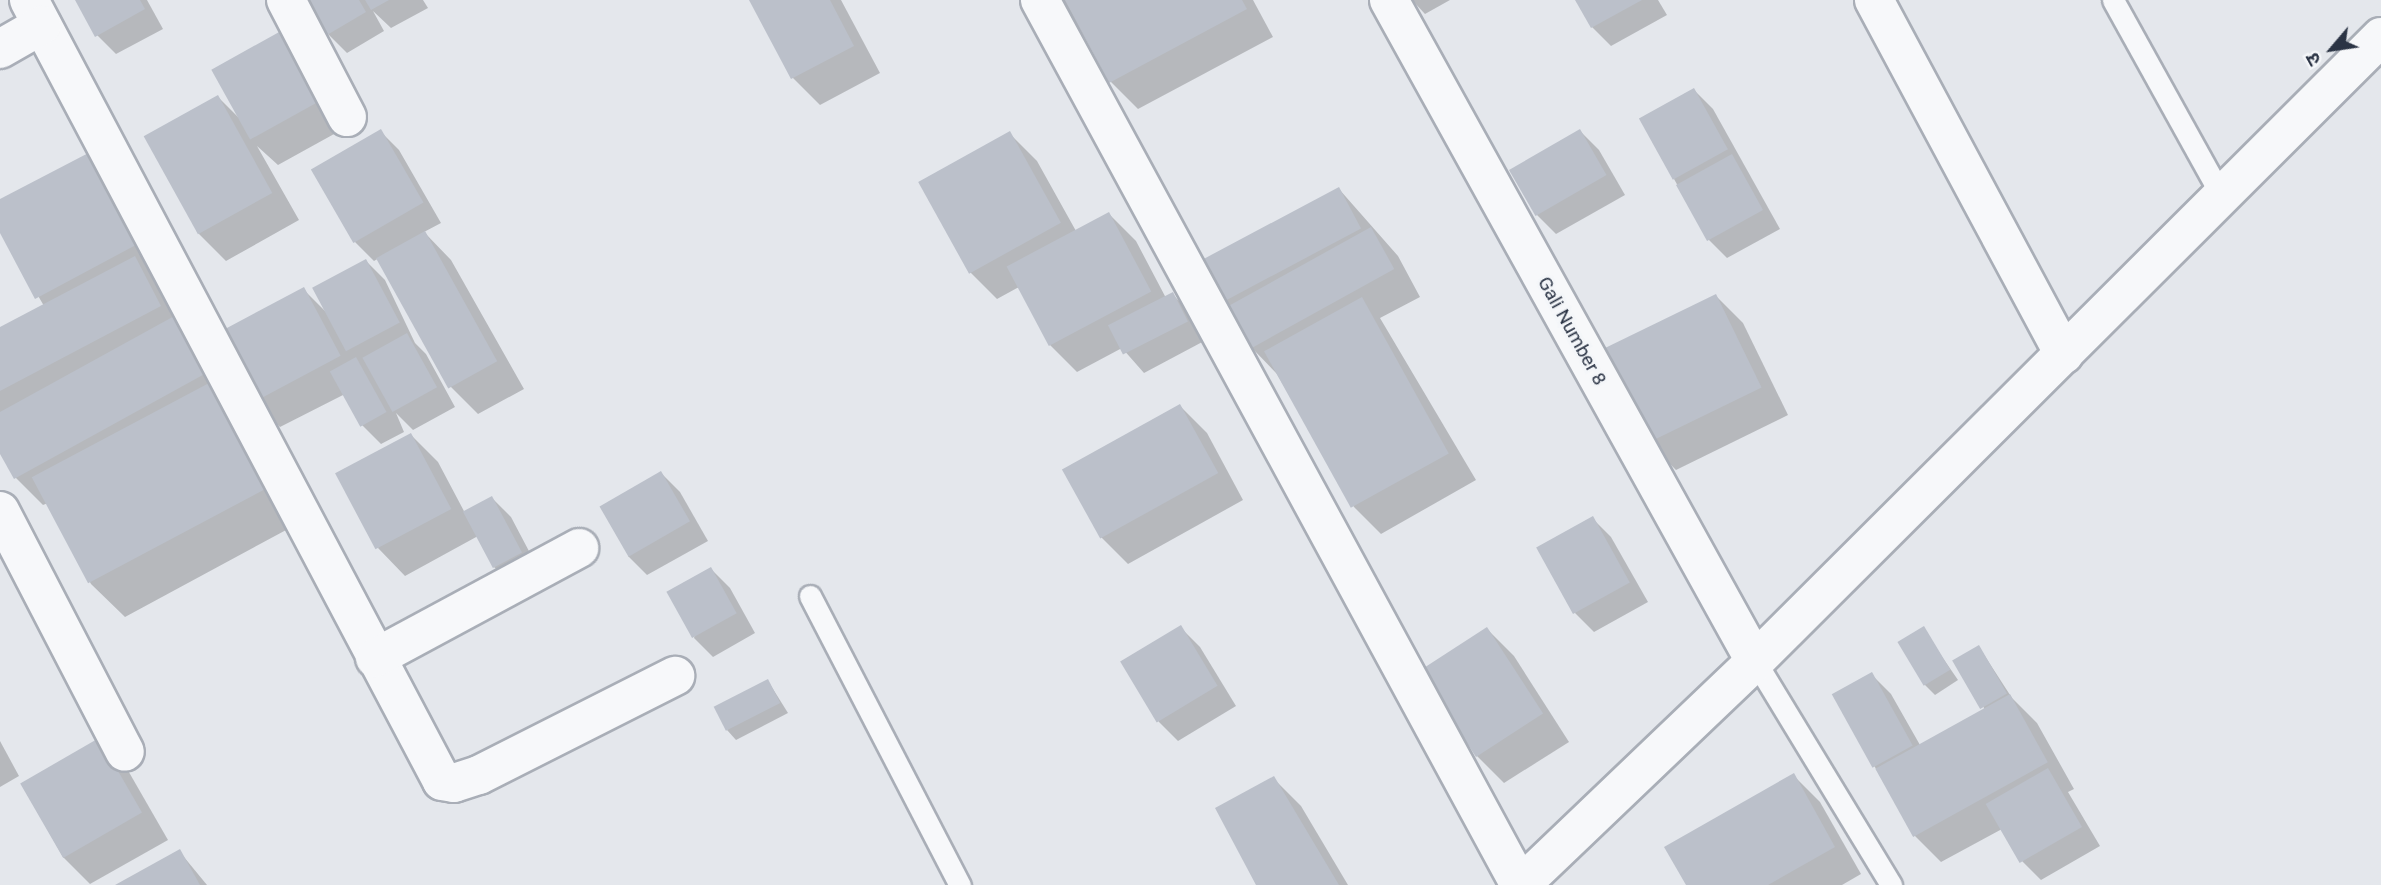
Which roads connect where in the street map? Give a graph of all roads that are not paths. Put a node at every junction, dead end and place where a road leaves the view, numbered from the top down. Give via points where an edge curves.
1 (286, 0) edge
2 (1040, 0) edge
3 (1389, 0) edge
4 (1874, 0) edge
5 (2113, 0) edge
6 (35, 13) edge
7 (2381, 37) edge
8 (0, 49) edge
9 (347, 117) dead end
10 (2221, 195) junction
11 (2064, 354) junction
12 (0, 511) edge
13 (579, 548) dead end
14 (810, 596) dead end
15 (375, 658) junction
16 (1755, 661) junction
17 (675, 676) dead end
18 (125, 752) dead end
19 (960, 885) edge
20 (1521, 885) edge
21 (1891, 885) edge

1 - 9 street
2 - 20 street
3 - 16 street, Gali Number 8
4 - 11 street
5 - 10 lane
6 - 8 street
6 - 15 street
7 - 10 street
10 - 11 street
11 - 16 street
12 - 18 street
13 - 15 street
14 - 19 lane
15 - 17 street via 436,772 442,781 454,783 528,752
16 - 20 street
16 - 21 lane

